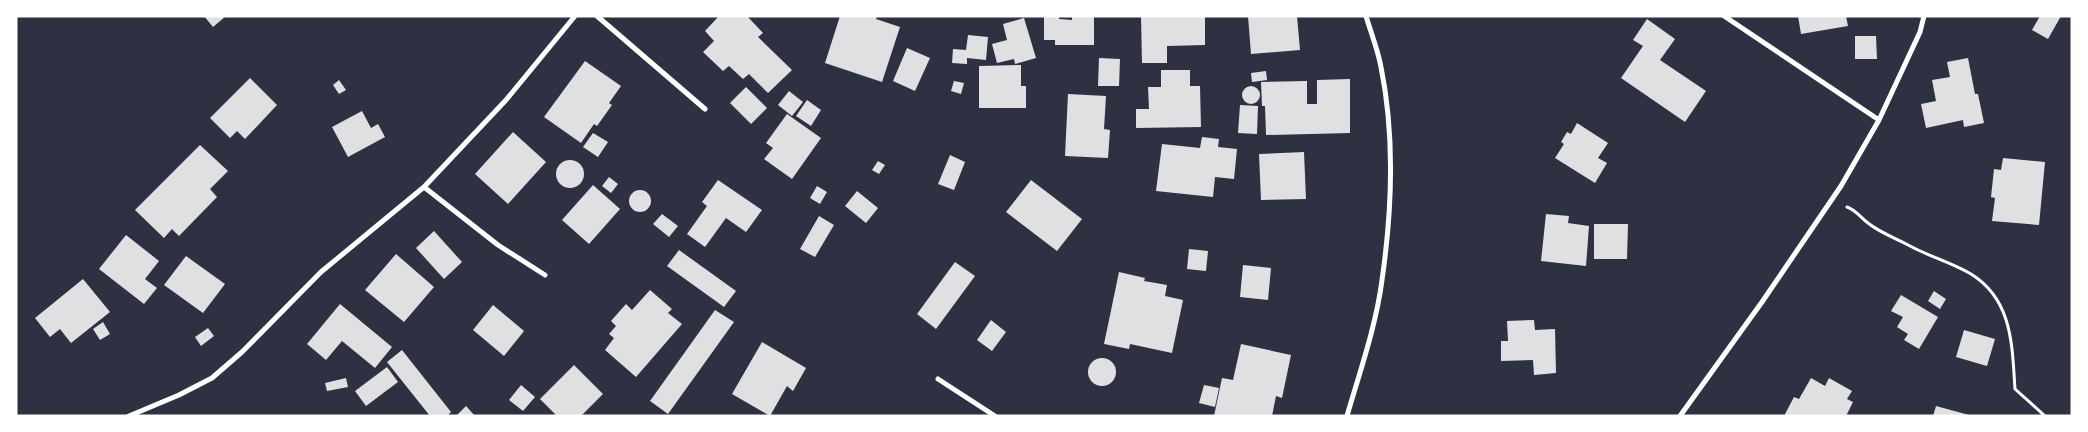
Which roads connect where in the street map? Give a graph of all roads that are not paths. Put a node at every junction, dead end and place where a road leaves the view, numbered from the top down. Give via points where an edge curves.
1 (575, 16) edge
2 (597, 16) edge
3 (1366, 16) edge
4 (1724, 16) edge
5 (1924, 16) edge
6 (705, 109) dead end
7 (1879, 120) junction
8 (424, 187) junction
9 (545, 275) dead end
10 (938, 379) dead end
11 (129, 416) edge
12 (995, 416) edge
13 (1346, 416) edge
14 (1680, 416) edge

1 - 8 street via 506,100
2 - 6 street
3 - 13 street via 1381,67 1389,126 1388,232 1370,339
4 - 7 street
5 - 7 street via 1920,32
7 - 14 street via 1830,201
8 - 9 street via 498,245
8 - 11 street via 321,272 212,378
10 - 12 street

